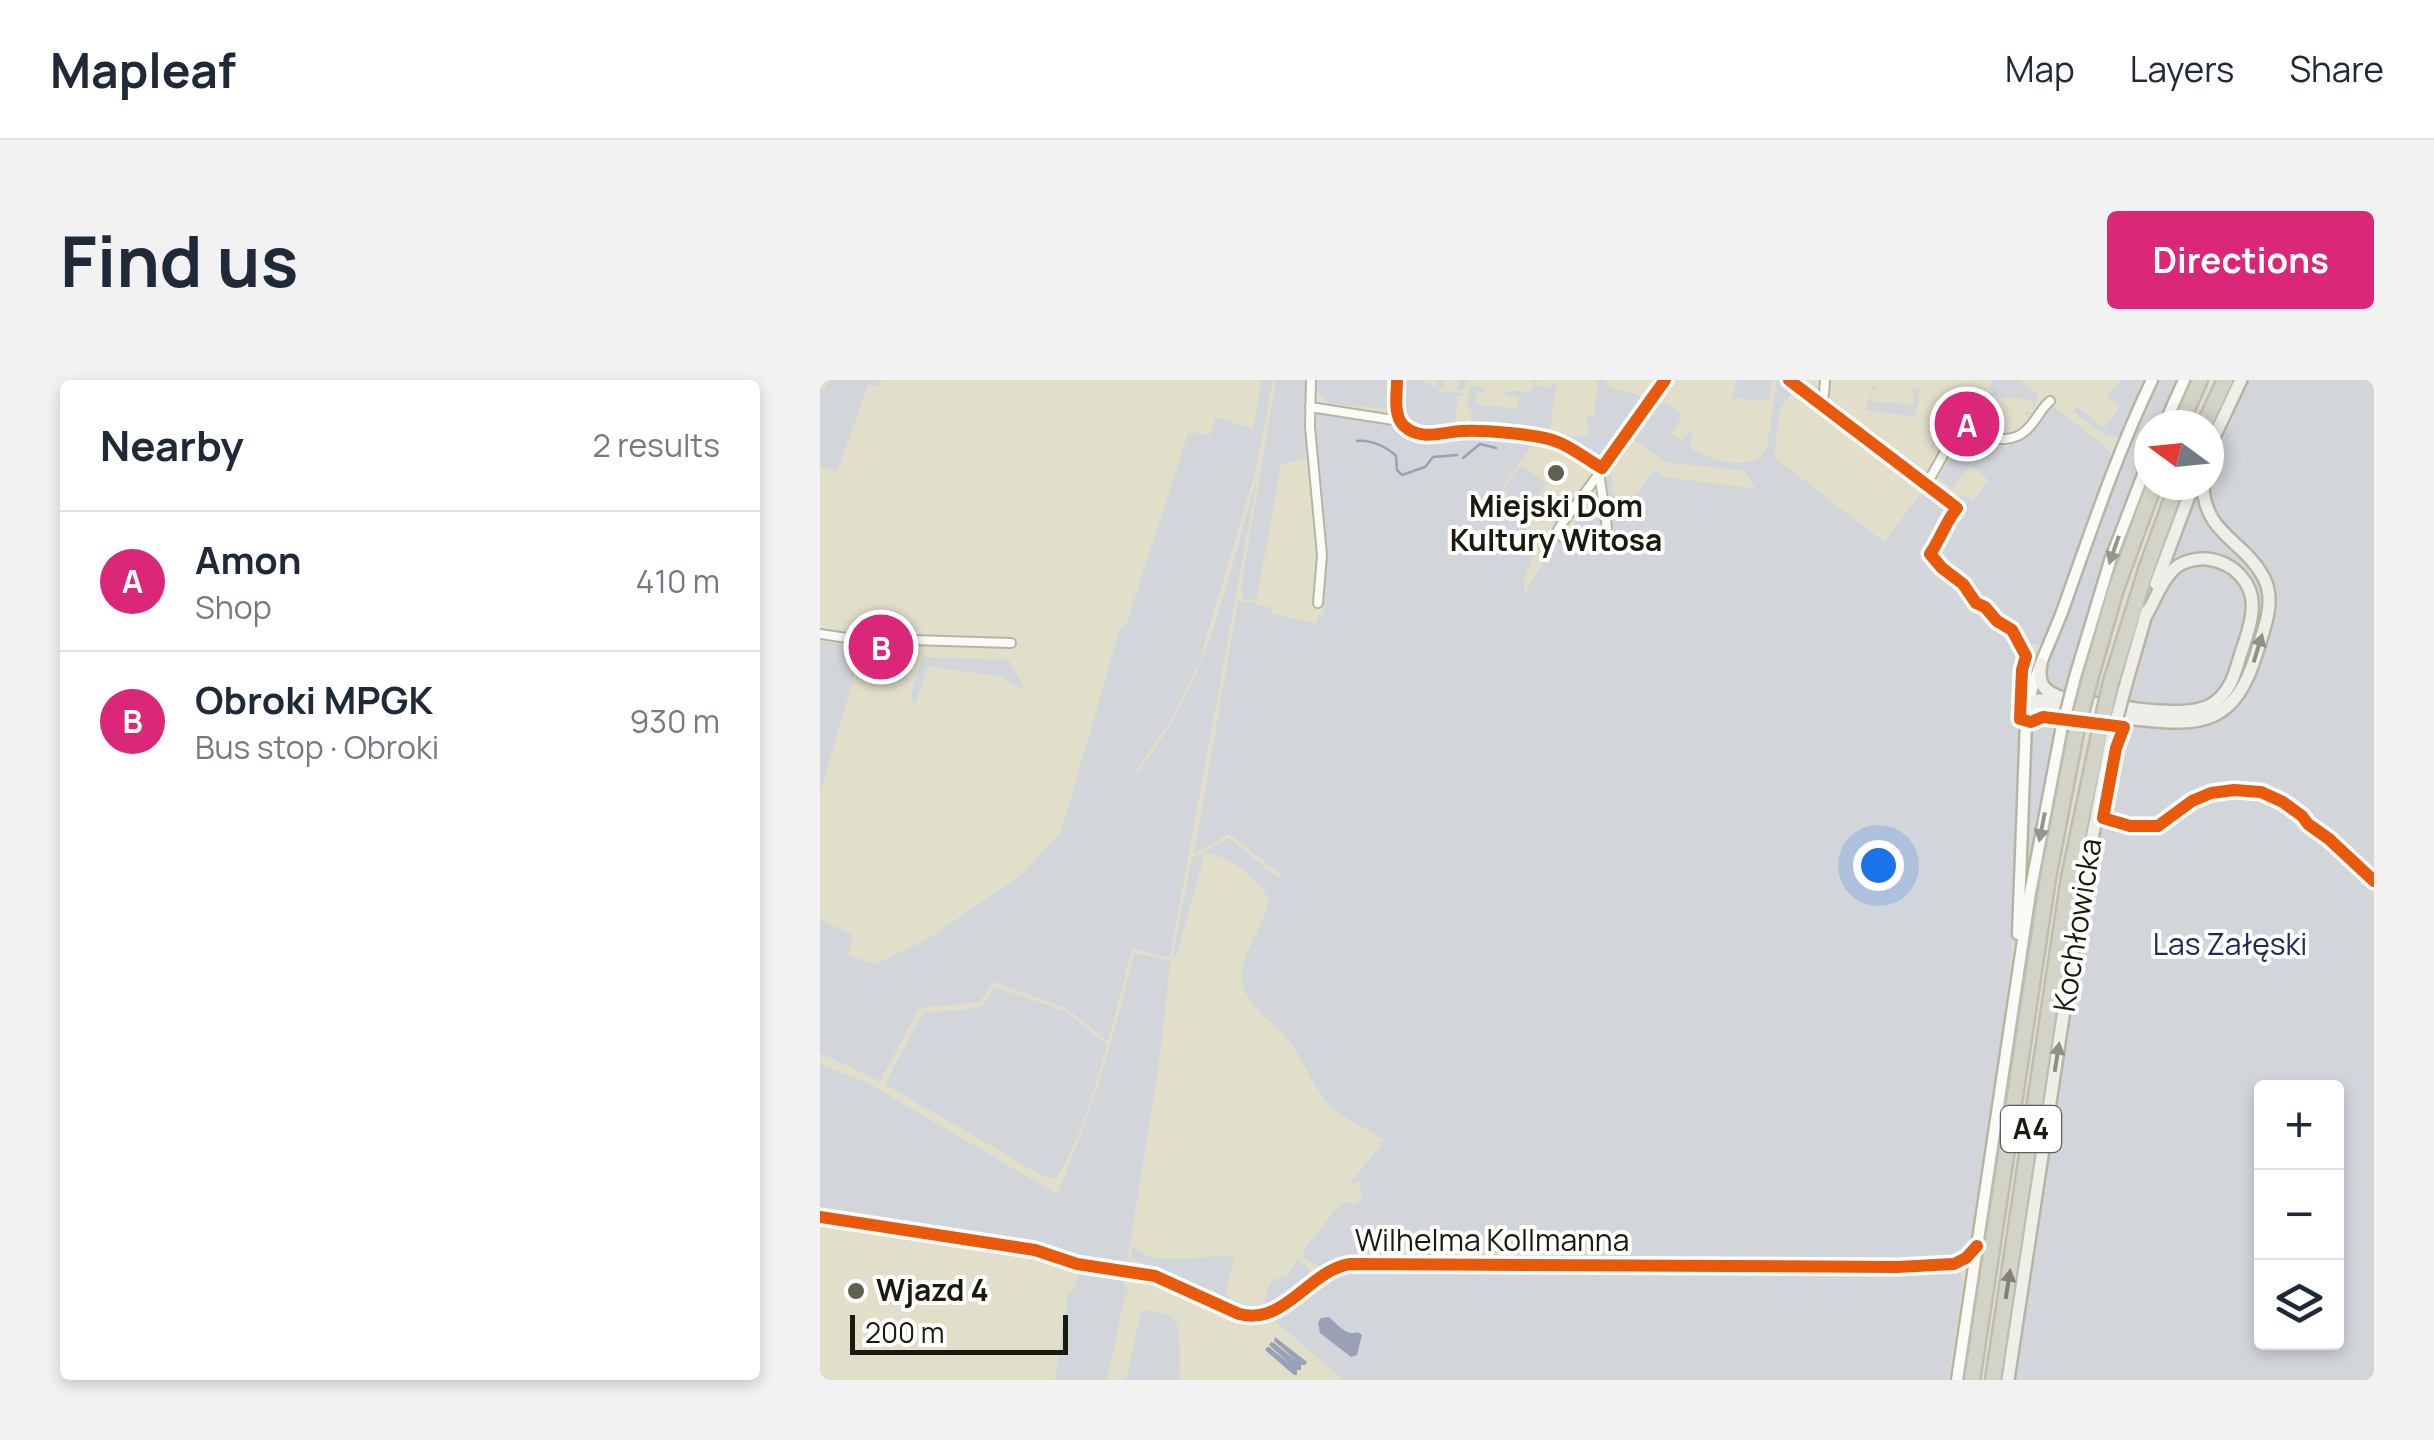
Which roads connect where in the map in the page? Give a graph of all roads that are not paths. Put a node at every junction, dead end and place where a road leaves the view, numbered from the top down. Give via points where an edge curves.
1 (1311, 380) edge
2 (1665, 380) edge
3 (1789, 380) edge
4 (1826, 380) edge
5 (2152, 380) edge
6 (2184, 380) edge
7 (2200, 380) edge
8 (2225, 380) edge
9 (2241, 380) edge
10 (2050, 401) dead end
11 (1819, 402) junction
12 (1310, 407) junction
13 (2171, 410) edge
14 (2187, 410) edge
15 (2215, 410) edge
16 (2222, 410) edge
17 (1601, 470) junction
18 (1924, 481) junction
19 (2134, 498) edge
20 (2149, 500) edge
21 (2172, 500) edge
22 (2188, 500) edge
23 (2204, 500) edge
24 (1956, 508) dead end
25 (1318, 602) dead end
26 (2145, 617) junction
27 (820, 634) edge
28 (1011, 643) dead end
29 (2041, 664) junction
30 (2082, 678) junction
31 (2119, 683) junction
32 (2067, 700) junction
33 (2028, 704) junction
34 (2069, 732) junction
35 (2106, 736) junction
36 (2016, 985) junction
37 (820, 1216) edge
38 (1977, 1246) junction
39 (1954, 1264) junction
40 (1970, 1291) junction
41 (1957, 1380) edge
42 (1972, 1380) edge
43 (1993, 1380) edge
44 (2008, 1380) edge

1 - 12 street
2 - 17 street
3 - 11 street
4 - 11 street
5 - 29 street
6 - 13 street
7 - 14 highway
8 - 15 highway
9 - 16 main road
10 - 18 street via 2013,438 1952,439
11 - 18 street
12 - 17 street via 1400,422 1424,435 1462,431 1555,441
12 - 25 street via 1322,555
17 - 17 street via 1558,530 1562,537 1596,543 1605,535
18 - 24 street
19 -> 30 street via 2110,561
20 - 30 highway, A4
21 - 31 highway, A4 via 2146,567
22 - 26 main road
33 -> 23 main road via 2184,723 2212,717 2234,701 2251,672 2269,598 2262,574 2210,518
26 - 31 main road
26 - 32 main road via 2178,566 2208,559 2236,571 2249,589 2252,612 2226,692 2208,707 2180,712
27 - 28 street
29 - 32 main road via 2044,689
29 - 33 street
30 - 34 highway, A4, bridge
31 - 35 highway, A4, bridge
32 - 33 main road
33 - 36 street
34 -> 36 street, Kochłowicka via 2038,848
34 - 42 highway, A4
43 -> 35 highway, A4 via 2070,878
44 -> 35 main road, Kochłowicka
36 - 38 street, Kochłowicka
37 - 39 street, Wilhelma Kollmanna via 1038,1250 1160,1278 1256,1316 1350,1264
38 - 39 street
38 - 40 street
39 - 40 street
40 - 41 street

